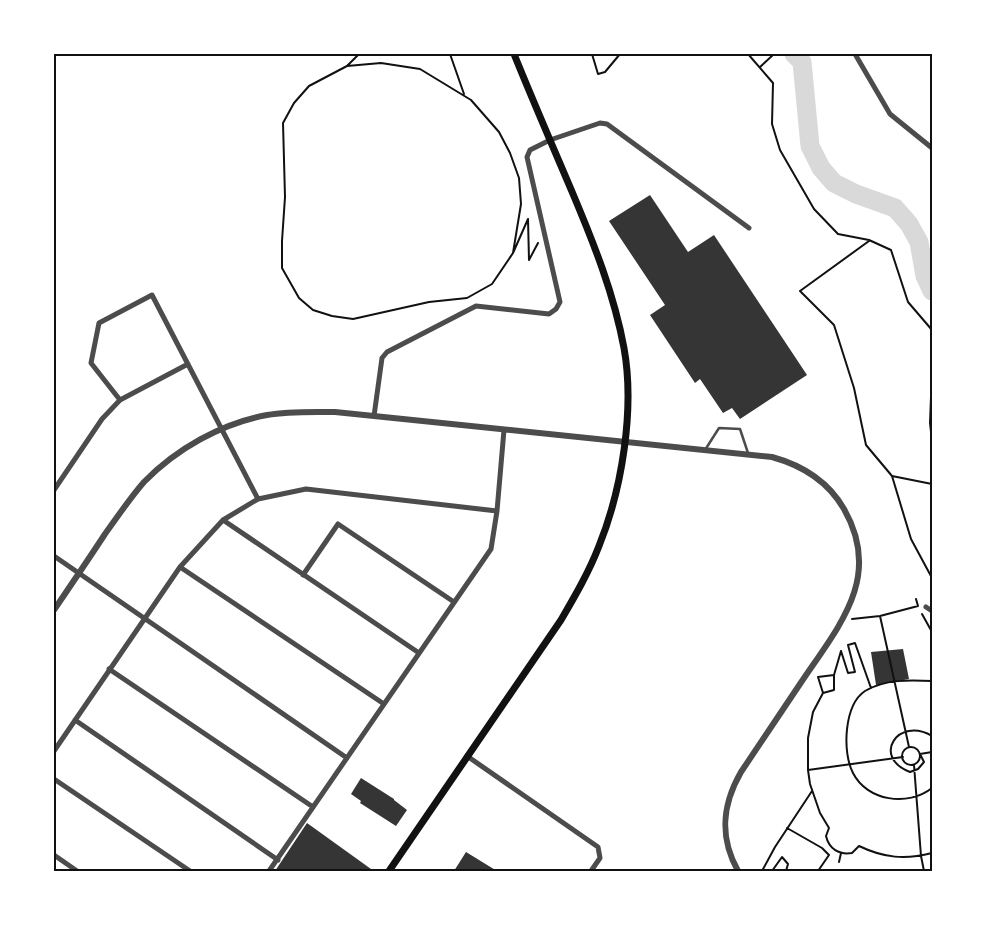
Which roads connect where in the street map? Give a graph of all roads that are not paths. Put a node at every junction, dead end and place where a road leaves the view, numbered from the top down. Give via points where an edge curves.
1 (514, 54) edge
2 (855, 54) edge
3 (550, 140) junction
4 (932, 148) edge
5 (749, 228) dead end
6 (188, 364) junction
7 (120, 400) junction
8 (374, 416) junction
9 (221, 429) junction
10 (504, 430) junction
11 (624, 441) junction
12 (705, 450) junction
13 (748, 454) junction
14 (54, 490) edge
15 (258, 499) junction
16 (497, 511) junction
17 (223, 520) junction
18 (54, 556) edge
19 (180, 567) junction
20 (79, 573) junction
21 (303, 575) junction
22 (454, 602) junction
23 (926, 607) dead end
24 (54, 610) edge
25 (932, 611) edge
26 (144, 618) junction
27 (419, 653) junction
28 (110, 669) junction
29 (384, 704) junction
30 (75, 720) junction
31 (54, 750) edge
32 (467, 756) junction
33 (347, 758) junction
34 (54, 779) edge
35 (314, 807) junction
36 (54, 856) edge
37 (278, 860) junction
38 (77, 871) edge
39 (190, 871) edge
40 (269, 871) edge
41 (388, 871) edge
42 (591, 871) edge
43 (738, 871) edge

1 - 3 main road
2 - 4 street via 890,114
3 - 5 street via 600,123 607,124
3 - 8 street via 530,150 527,157 560,302 556,309 549,314 476,306 387,352 382,358
3 - 11 main road via 602,266 615,308 626,366
6 - 7 street
6 - 7 street via 152,295 99,324 91,363
6 - 9 street
7 - 14 street via 102,419
8 - 9 street via 290,412 243,421
8 - 10 street
9 - 15 street
9 - 20 street via 195,443 145,481
10 - 11 street
10 - 16 street
11 - 12 street
11 - 32 main road via 608,520 588,571 561,620
12 - 13 street
12 - 13 lane via 719,428 740,429
13 - 43 street via 786,461 818,478 848,516 859,557 856,591 844,620 732,787 725,818 726,838
15 - 16 street via 306,489
15 - 17 street
16 - 22 street via 491,549
17 - 19 street
17 - 21 street
18 - 20 street
19 - 26 street
19 - 29 street
20 - 24 street
20 - 26 street
21 - 22 street via 338,524
21 - 27 street
22 - 27 street
23 - 25 street
26 - 28 street
26 - 33 street
27 - 29 street
28 - 30 street
28 - 35 street
29 - 33 street
30 - 31 street
30 - 37 street
32 - 41 main road
32 - 42 street via 598,848 600,858
33 - 35 street
34 - 39 street
35 - 37 street
36 - 38 street
37 - 40 street

